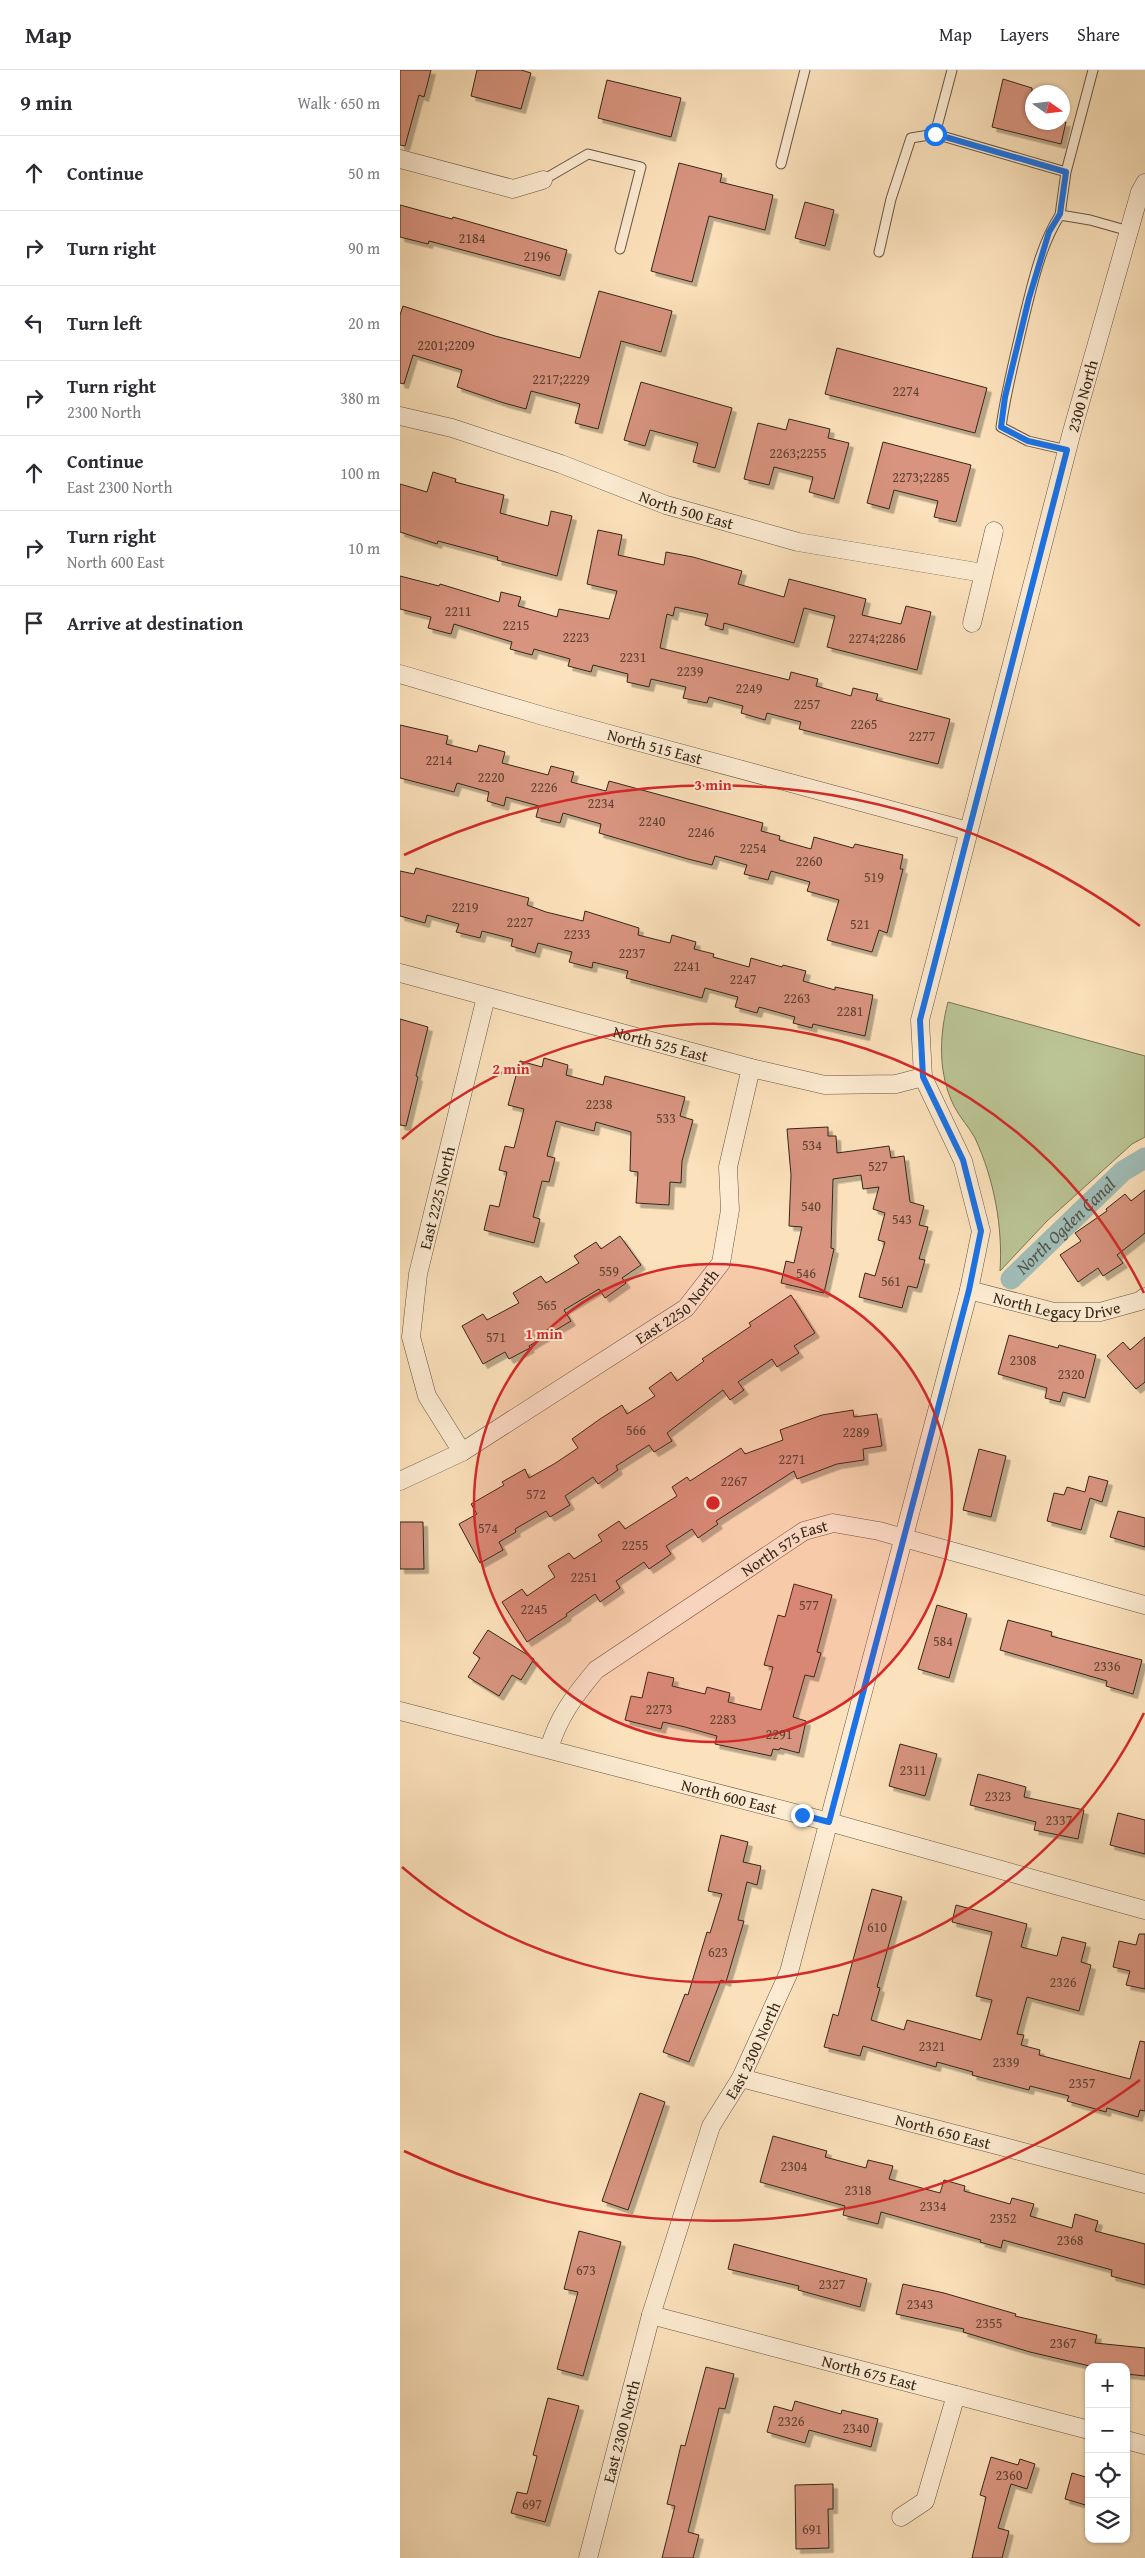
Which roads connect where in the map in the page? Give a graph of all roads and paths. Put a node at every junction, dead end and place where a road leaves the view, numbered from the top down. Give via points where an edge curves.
1 (805, 70) edge
2 (952, 70) edge
3 (1093, 70) edge
4 (935, 134) junction
5 (400, 159) edge
6 (781, 164) dead end
7 (1066, 172) junction
8 (543, 180) joint
9 (1145, 183) edge
10 (1060, 214) junction
11 (1129, 231) junction
12 (620, 249) dead end
13 (879, 252) dead end
14 (400, 416) edge
15 (1067, 450) junction
16 (994, 531) dead end
17 (983, 573) junction
18 (972, 623) dead end
19 (400, 674) edge
20 (968, 831) junction
21 (400, 974) edge
22 (486, 997) junction
23 (751, 1068) junction
24 (923, 1077) junction
25 (969, 1290) junction
26 (1145, 1297) edge
27 (462, 1452) junction
28 (400, 1481) edge
29 (904, 1536) junction
30 (1145, 1605) edge
31 (400, 1711) edge
32 (549, 1749) junction
33 (829, 1822) junction
34 (1145, 1910) edge
35 (741, 2078) junction
36 (1145, 2184) edge
37 (651, 2315) junction
38 (956, 2395) junction
39 (1085, 2429) edge
40 (1130, 2441) edge
41 (1145, 2444) edge
42 (901, 2517) dead end
43 (588, 2558) edge

1 - 6 lane
2 - 4 lane
3 - 7 lane
4 - 7 lane
4 - 13 lane via 911,138 890,199
5 - 8 street via 513,189
7 - 10 lane
8 - 12 lane via 588,154 641,168
9 - 11 street, 2300 North
10 - 11 lane
10 - 15 lane via 1049,232 1029,298 1001,427 1028,441
11 - 15 street, 2300 North
14 - 17 street, North 500 East via 452,428 561,464 666,505 798,542
15 - 20 street, 2300 North
16 - 17 street
17 - 18 street
19 - 20 street, North 515 East
20 - 24 street, 2300 North via 920,1020
21 - 22 street, North 525 East
22 - 23 street, North 525 East
22 - 27 street, East 2225 North via 418,1274 411,1337 427,1396
23 - 24 street, North 525 East via 825,1086 896,1084
23 - 27 street, East 2250 North via 728,1167 730,1210 721,1264 686,1308
24 - 25 street, 2300 North via 963,1160 981,1231
25 - 26 street, North Legacy Drive via 1054,1312 1100,1312
25 - 29 street, 2300 North
27 - 28 street
29 - 30 street, North 575 East
29 - 32 street, North 575 East via 832,1523 804,1531 596,1670 570,1700 554,1730
29 - 33 street, East 2300 North
31 - 32 street, North 600 East
32 - 33 street, North 600 East
33 - 34 street, North 600 East
33 - 35 street, East 2300 North via 789,1972
35 - 36 street, North 650 East
35 - 37 street, East 2300 North via 711,2126
37 - 38 street, North 675 East
37 - 43 street, East 2300 North
38 - 39 street, North 675 East
38 - 42 street via 925,2501
40 - 41 street

